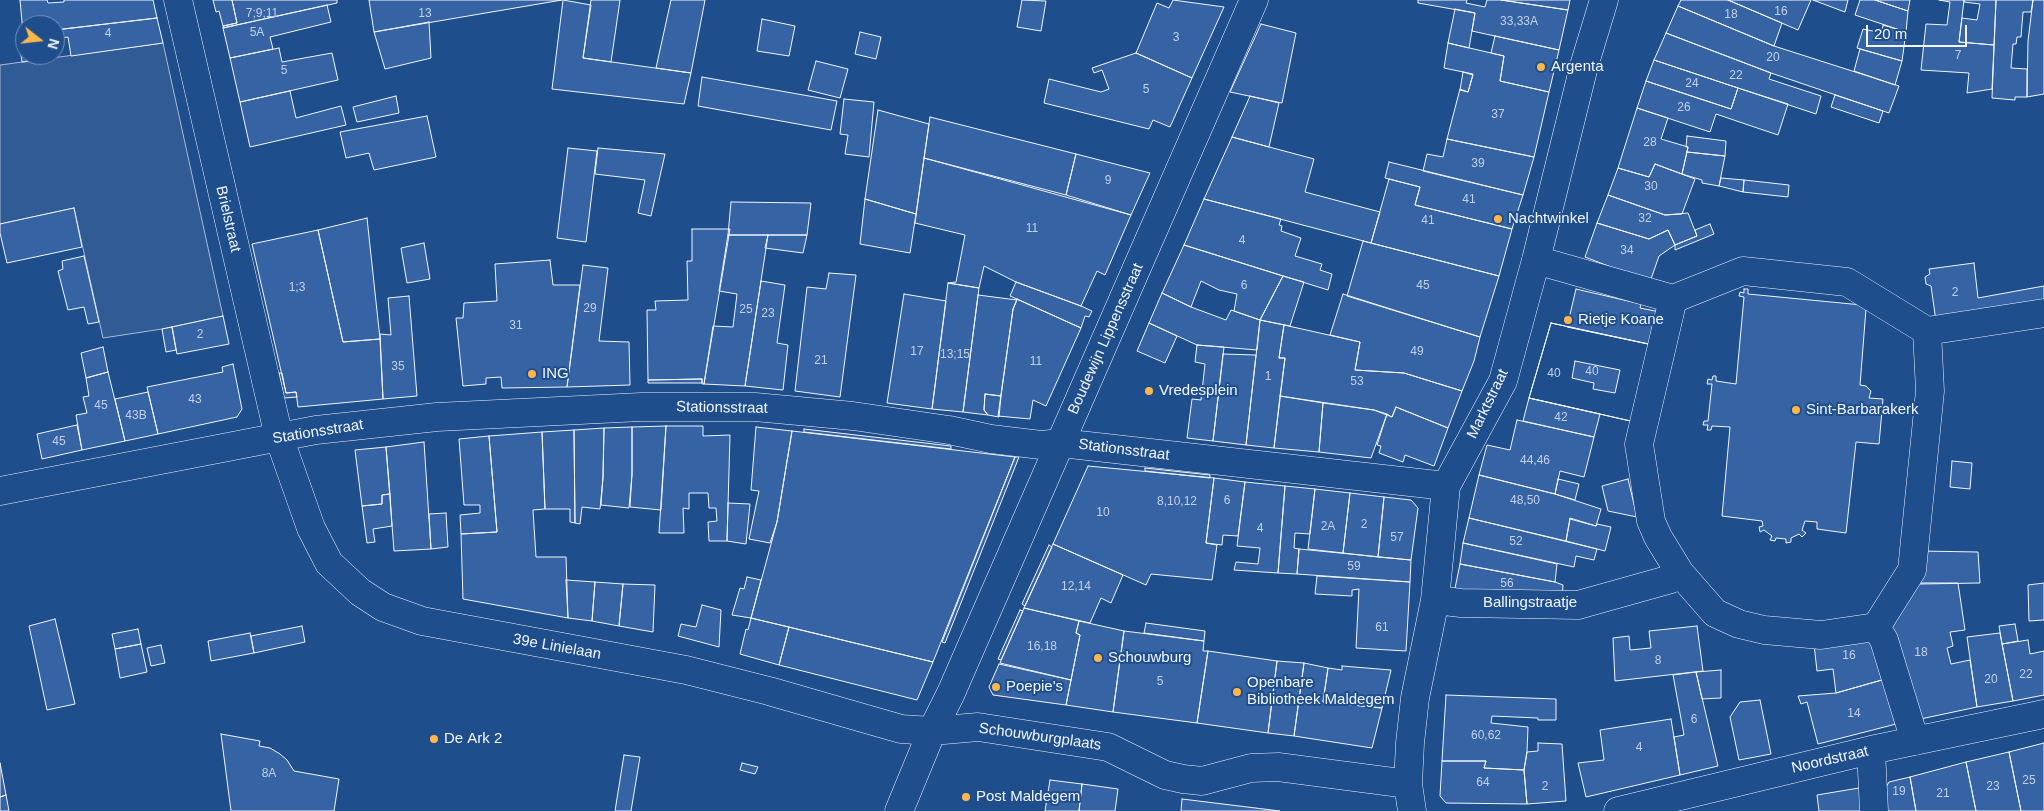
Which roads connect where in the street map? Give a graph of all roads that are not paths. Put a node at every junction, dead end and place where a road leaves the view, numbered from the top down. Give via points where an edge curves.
1 (178, 0) edge
2 (1254, 0) edge
3 (1604, 0) edge
4 (1536, 260) junction
5 (1673, 299) junction
6 (2044, 313) edge
7 (1927, 331) junction
8 (279, 437) junction
9 (1061, 443) junction
10 (1446, 486) junction
11 (0, 491) edge
12 (1680, 573) junction
13 (1435, 600) junction
14 (1876, 627) junction
15 (2044, 714) edge
16 (932, 731) junction
17 (1915, 741) junction
18 (1871, 750) junction
19 (1408, 784) junction
20 (899, 811) edge
21 (1412, 811) edge
22 (1618, 811) edge
23 (1874, 811) edge

1 - 8 street, Brielstraat
2 - 9 street, Boudewijn Lippensstraat
3 - 4 street, Marktstraat via 1584,66
4 - 5 street
4 - 10 street, Marktstraat via 1503,381
5 - 7 street via 1743,271 1847,282
5 - 12 street via 1639,444 1651,521
6 - 7 street
7 - 14 street via 1930,391 1912,570
8 - 9 street, Stationsstraat via 437,417 641,407 755,407 853,416 1041,445
8 - 11 street, Stationsstraat
8 - 16 street, 39e Linielaan via 311,528 329,563 360,592 383,607 422,621 686,670 901,729
9 - 10 street, Stationsstraat
9 - 16 street, Boudewijn Lippensstraat
10 - 13 street, Marktstraat
12 - 13 street, Ballingstraatje via 1671,579 1578,604
12 - 14 street via 1715,613 1739,624 1821,635
13 - 19 street, Marktstraat via 1415,698
14 - 17 street via 1884,640
15 - 17 street, Noordstraat
16 - 19 street, Schouwburgplaats via 978,727 1108,747 1165,775 1183,780 1202,780 1252,768 1278,767
16 - 20 street, Boudewijn Lippensstraat
17 - 18 street, Noordstraat
18 - 22 street, Noordstraat
18 - 23 street
19 - 21 street, Marktstraat

